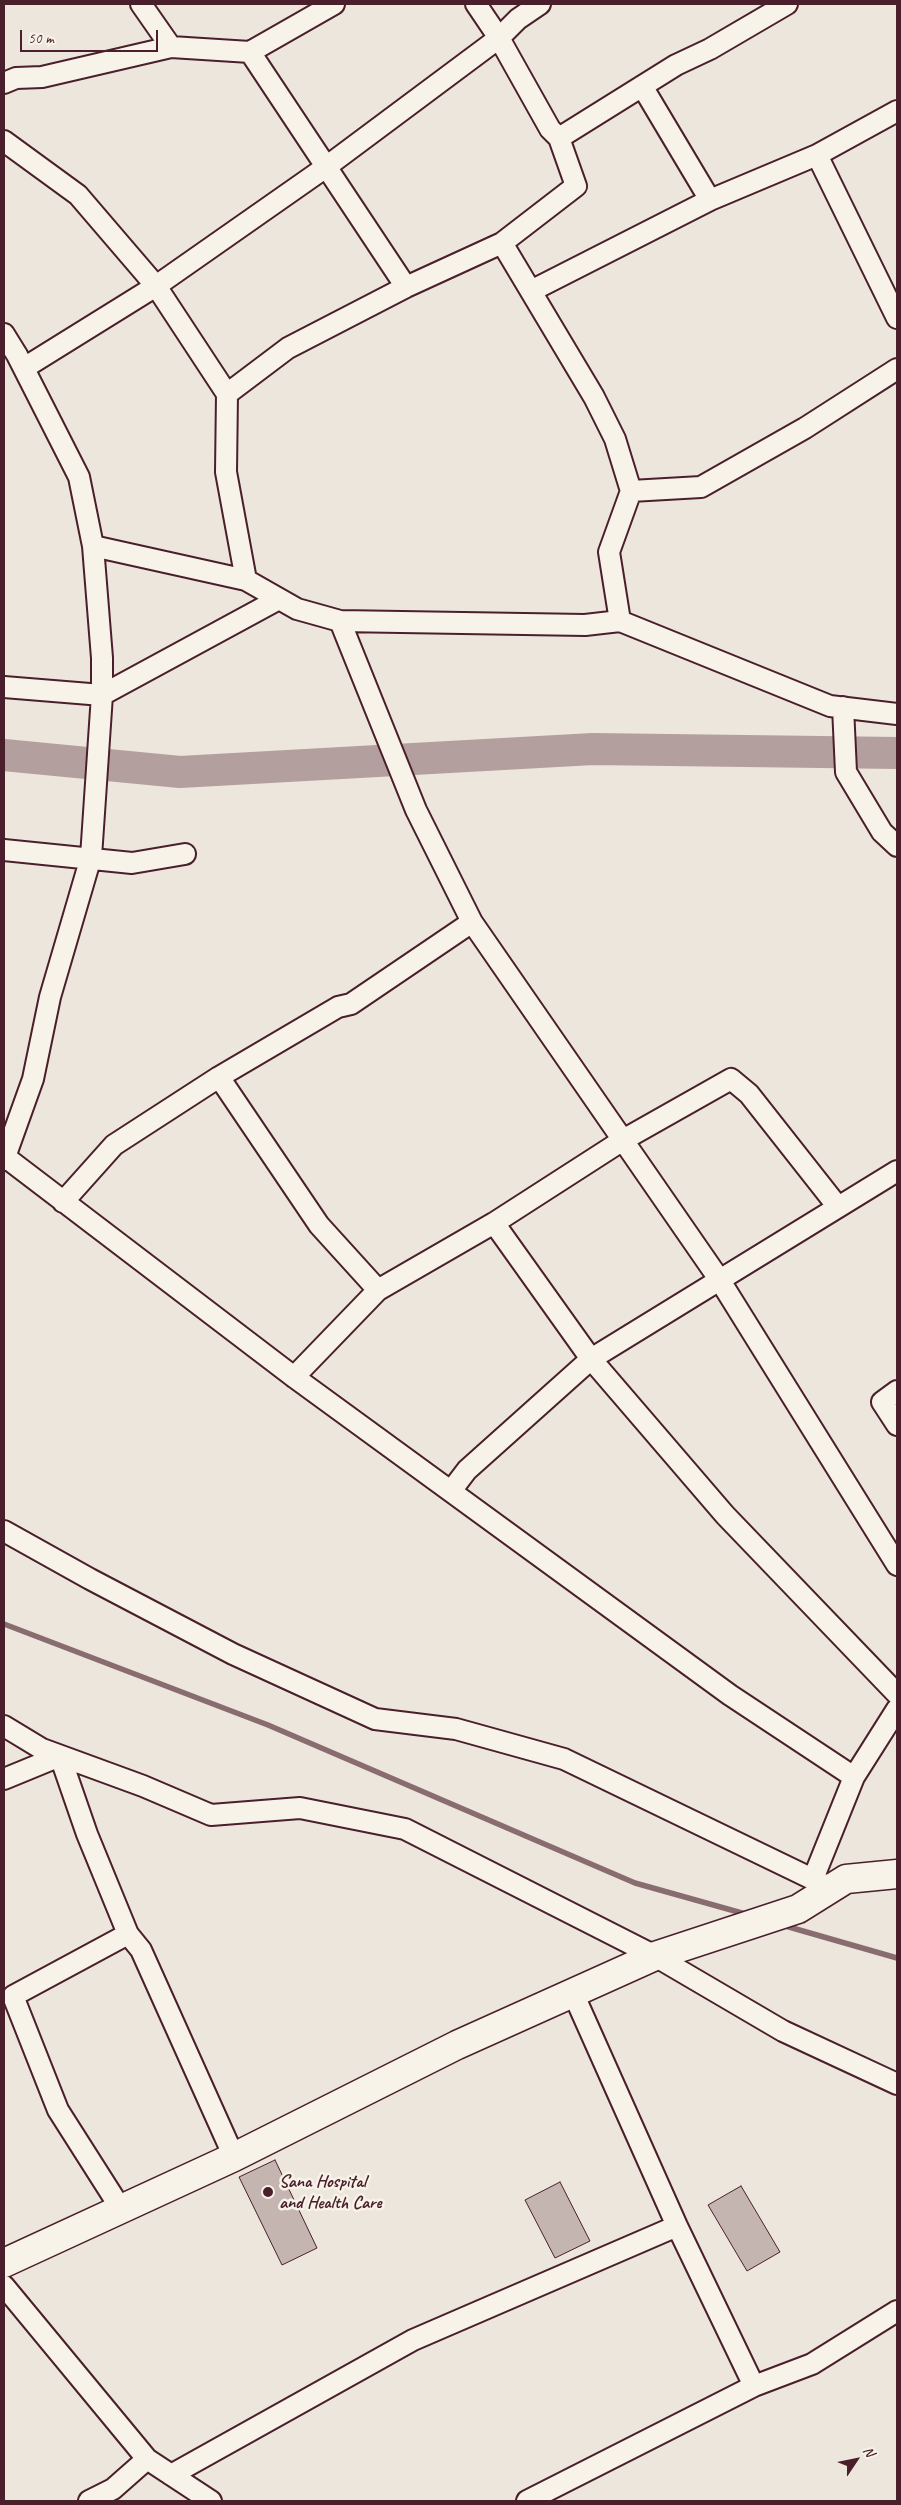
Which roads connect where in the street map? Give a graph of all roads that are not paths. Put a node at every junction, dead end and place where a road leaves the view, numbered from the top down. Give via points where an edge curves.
1 (141, 4) edge
2 (334, 4) edge
3 (476, 4) edge
4 (540, 4) edge
5 (786, 4) edge
6 (303, 11) edge
7 (499, 38) junction
8 (171, 47) junction
9 (250, 52) junction
10 (4, 83) edge
11 (642, 86) junction
12 (897, 112) edge
13 (559, 138) junction
14 (4, 141) edge
15 (817, 155) junction
16 (326, 167) junction
17 (710, 200) junction
18 (502, 243) junction
19 (156, 286) junction
20 (406, 287) junction
21 (531, 291) junction
22 (897, 318) edge
23 (4, 334) edge
24 (24, 368) junction
25 (897, 369) edge
26 (227, 394) junction
27 (631, 491) junction
28 (93, 546) junction
29 (246, 580) junction
30 (279, 599) junction
31 (340, 621) junction
32 (620, 621) junction
33 (4, 687) edge
34 (102, 695) junction
35 (843, 707) junction
36 (897, 714) edge
37 (897, 846) edge
38 (4, 850) edge
39 (185, 854) dead end
40 (91, 858) junction
41 (472, 922) junction
42 (219, 1077) junction
43 (623, 1140) junction
44 (4, 1157) edge
45 (897, 1171) edge
46 (62, 1202) junction
47 (838, 1206) junction
48 (494, 1223) junction
49 (719, 1279) junction
50 (378, 1290) junction
51 (591, 1359) junction
52 (294, 1377) junction
53 (897, 1391) edge
54 (897, 1424) edge
55 (451, 1491) junction
56 (4, 1531) edge
57 (897, 1565) edge
58 (897, 1694) edge
59 (897, 1709) edge
60 (4, 1726) edge
61 (60, 1756) junction
62 (854, 1777) junction
63 (4, 1779) edge
64 (897, 1874) edge
65 (822, 1883) junction
66 (128, 1934) junction
67 (656, 1956) junction
68 (573, 1993) junction
69 (897, 2084) edge
70 (234, 2156) junction
71 (120, 2209) junction
72 (677, 2226) junction
73 (4, 2262) edge
74 (4, 2286) edge
75 (897, 2311) edge
76 (754, 2386) junction
77 (147, 2459) junction
78 (171, 2475) junction
79 (89, 2501) edge
80 (211, 2501) edge
81 (527, 2501) edge

1 - 8 street
2 - 6 street
3 - 7 street
4 - 7 street
5 - 11 street
6 - 9 street
7 - 13 street via 550,129
7 - 16 street
8 - 9 street
8 - 10 street
9 - 16 street
11 - 13 street
11 - 17 street
12 - 15 street
13 - 18 street via 576,186
14 - 19 street via 78,195
15 - 17 street
15 - 22 street
16 - 19 street
16 - 20 street
17 - 21 street
18 - 20 street
18 - 21 street
19 - 24 street
19 - 26 street
20 - 26 street via 288,348
21 - 27 street via 615,439
23 - 24 street
24 - 28 street via 79,477
25 - 27 street via 805,428 701,487
26 - 29 street via 226,472
27 - 32 street via 609,552
28 - 29 street
28 - 34 street
29 - 30 street
30 - 31 street via 297,609
30 - 34 street
31 - 32 street via 585,625
31 - 41 street via 416,810
32 - 35 street via 830,706
33 - 34 street
34 - 40 street
35 - 36 street
35 - 37 street via 846,772 882,832
38 - 40 street
39 - 40 street via 132,863
40 - 44 street via 50,997 34,1080
41 - 42 street via 351,1004 338,1007
41 - 43 street
42 - 46 street via 114,1145
42 - 50 street via 319,1225
43 - 47 street via 731,1079 749,1094
43 - 48 street
43 - 49 street
44 - 46 street
45 - 47 street
46 - 52 street
47 - 49 street
48 - 50 street
48 - 51 street
49 - 51 street
49 - 57 street
50 - 52 street
51 - 55 street via 467,1470
51 - 58 street via 726,1516
52 - 55 street
53 - 54 street via 882,1402
55 - 62 street via 730,1695
56 - 65 street via 234,1654 375,1719 456,1729 564,1759
59 - 62 street
60 - 61 street via 17,1736
61 - 63 street
61 - 66 street via 87,1834
61 - 67 street via 211,1815 300,1808 405,1829
62 - 65 street
64 - 65 street
65 - 67 street via 798,1909
66 - 70 street via 140,1950
66 - 71 street via 13,1996 58,2110
67 - 68 street
67 - 69 street via 783,2031
68 - 70 street via 457,2046
68 - 72 street
70 - 71 street
71 - 73 street
72 - 76 street
72 - 78 street via 414,2340
74 - 77 street
75 - 76 street via 812,2364
76 - 81 street
77 - 78 street
77 - 79 street via 113,2489
78 - 80 street

